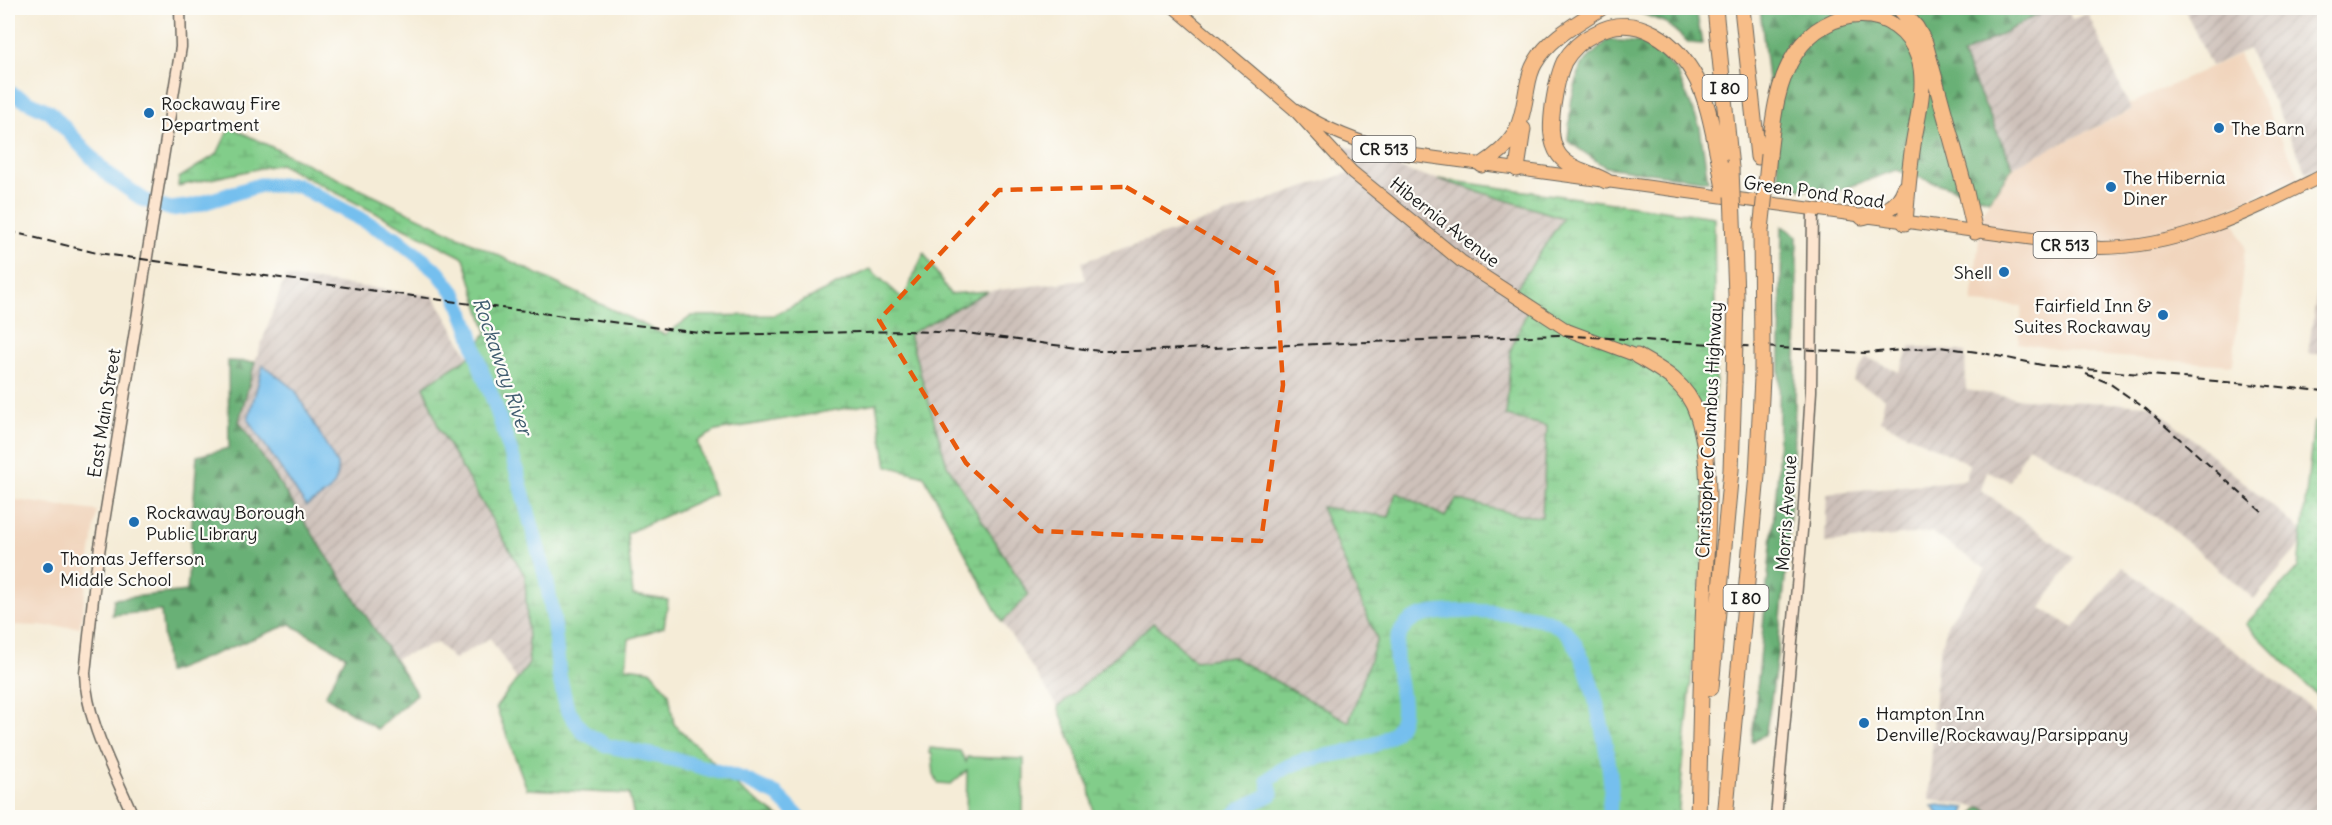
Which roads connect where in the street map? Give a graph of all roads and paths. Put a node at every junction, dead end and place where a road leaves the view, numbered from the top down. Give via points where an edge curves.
1 (180, 8) edge
2 (1175, 8) edge
3 (1602, 8) edge
4 (1715, 8) edge
5 (1743, 8) edge
6 (1899, 8) edge
7 (1294, 109) junction
8 (1522, 114) junction
9 (1763, 156) junction
10 (1725, 164) junction
11 (1482, 165) junction
12 (1517, 169) junction
13 (1910, 174) junction
14 (2325, 175) edge
15 (1606, 181) junction
16 (1813, 210) junction
17 (1862, 217) junction
18 (1905, 223) junction
19 (1975, 232) junction
20 (1637, 356) joint
21 (134, 818) edge
22 (1698, 818) edge
23 (1725, 818) edge
24 (1776, 818) edge

1 - 21 street, East Main Street via 183,38 95,578 85,674 91,715
2 - 7 main road, Hibernia Avenue / CR 513
3 - 8 highway via 1560,35 1541,53 1528,79
4 - 10 highway, I 80
5 - 9 highway, I 80
6 - 19 highway via 1925,43
7 - 11 main road, Green Pond Road / CR 513 via 1325,128 1374,147
7 - 20 main road, Hibernia Avenue via 1352,172 1461,261 1567,330
8 - 11 highway via 1511,141
8 - 12 highway
9 - 13 highway via 1786,69 1804,40 1827,22 1864,12 1882,17 1903,32 1919,61 1922,89
9 - 23 highway, I 80, bridge via 1762,378 1757,475
10 - 15 highway via 1698,82 1686,61 1670,43 1652,32 1616,26 1600,30 1574,48 1565,62 1551,116 1552,136 1560,157 1568,165
10 - 22 highway, Christopher Columbus Highway / I 80, bridge via 1735,261 1734,384 1727,511
11 - 12 main road, Green Pond Road / CR 513
12 - 15 main road, Green Pond Road / CR 513
13 - 17 highway via 1895,206
13 - 18 highway
14 - 19 main road, Green Pond Road / CR 513 via 2208,229 2143,246 2100,248
15 - 16 main road, Green Pond Road / CR 513
16 - 17 main road, Green Pond Road / CR 513
16 - 24 street, Morris Avenue via 1812,351 1803,520
17 - 18 main road, Green Pond Road / CR 513
18 - 19 main road, Green Pond Road / CR 513
20 - 22 highway via 1667,372 1690,398 1698,414 1707,464

